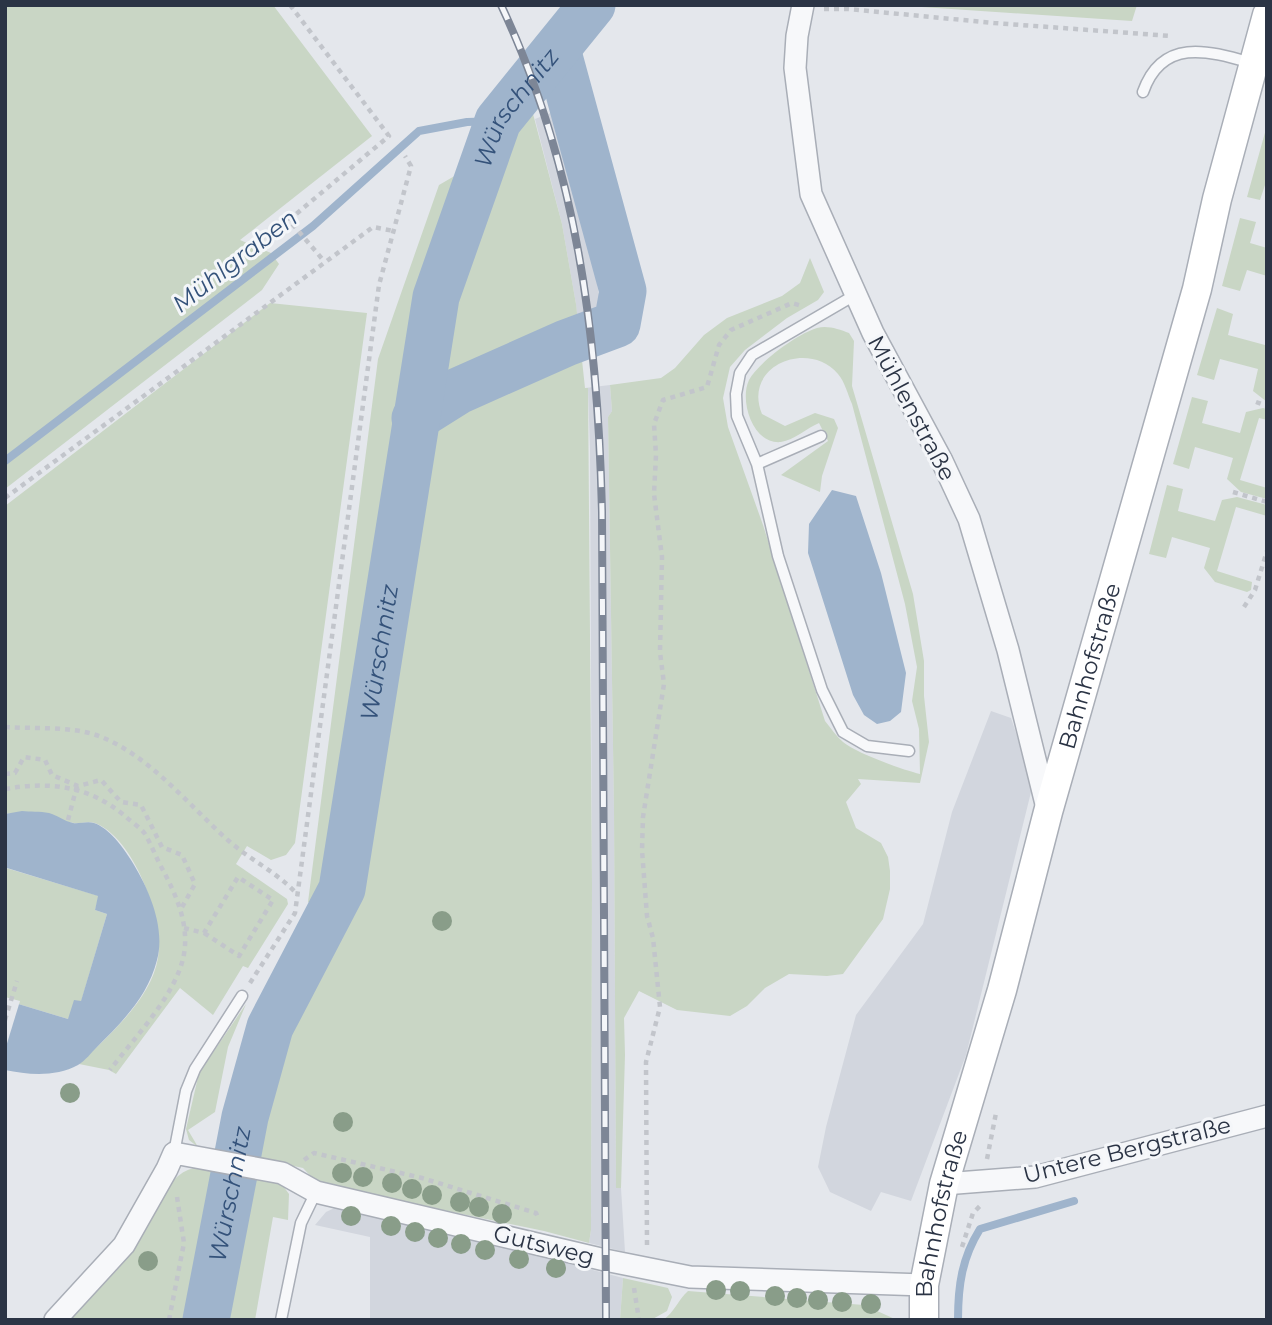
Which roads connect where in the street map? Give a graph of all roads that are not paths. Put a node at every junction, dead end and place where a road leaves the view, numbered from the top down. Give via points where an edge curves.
1 (803, 5) edge
2 (1267, 15) edge
3 (1254, 64) junction
4 (1143, 92) dead end
5 (855, 295) junction
6 (821, 436) dead end
7 (757, 464) junction
8 (909, 751) dead end
9 (1048, 812) junction
10 (242, 996) road end
11 (1267, 1116) edge
12 (171, 1161) junction
13 (944, 1184) junction
14 (316, 1192) junction
15 (924, 1285) junction
16 (55, 1320) edge
17 (281, 1320) edge
18 (924, 1320) edge

1 - 5 street, Mühlenstraße via 795,68 811,194
2 - 3 main road, Bahnhofstraße
3 - 4 lane via 1223,55 1180,53 1158,65
3 - 9 main road, Bahnhofstraße via 1197,289
5 - 7 lane via 752,355 740,373 737,416
5 - 9 street, Mühlenstraße via 969,519
6 - 7 lane
7 - 8 lane via 778,556 822,690 843,732 867,746
9 - 13 main road, Bahnhofstraße via 1002,990
10 - 12 lane via 195,1069
11 - 13 street, Untere Bergstraße via 1035,1177
12 - 14 street, Gutsweg via 196,1157 282,1174
12 - 16 street via 124,1245
13 - 15 main road, Bahnhofstraße
14 - 15 street, Gutsweg via 690,1277
14 - 17 lane via 301,1223
15 - 18 main road, Bahnhofstraße

